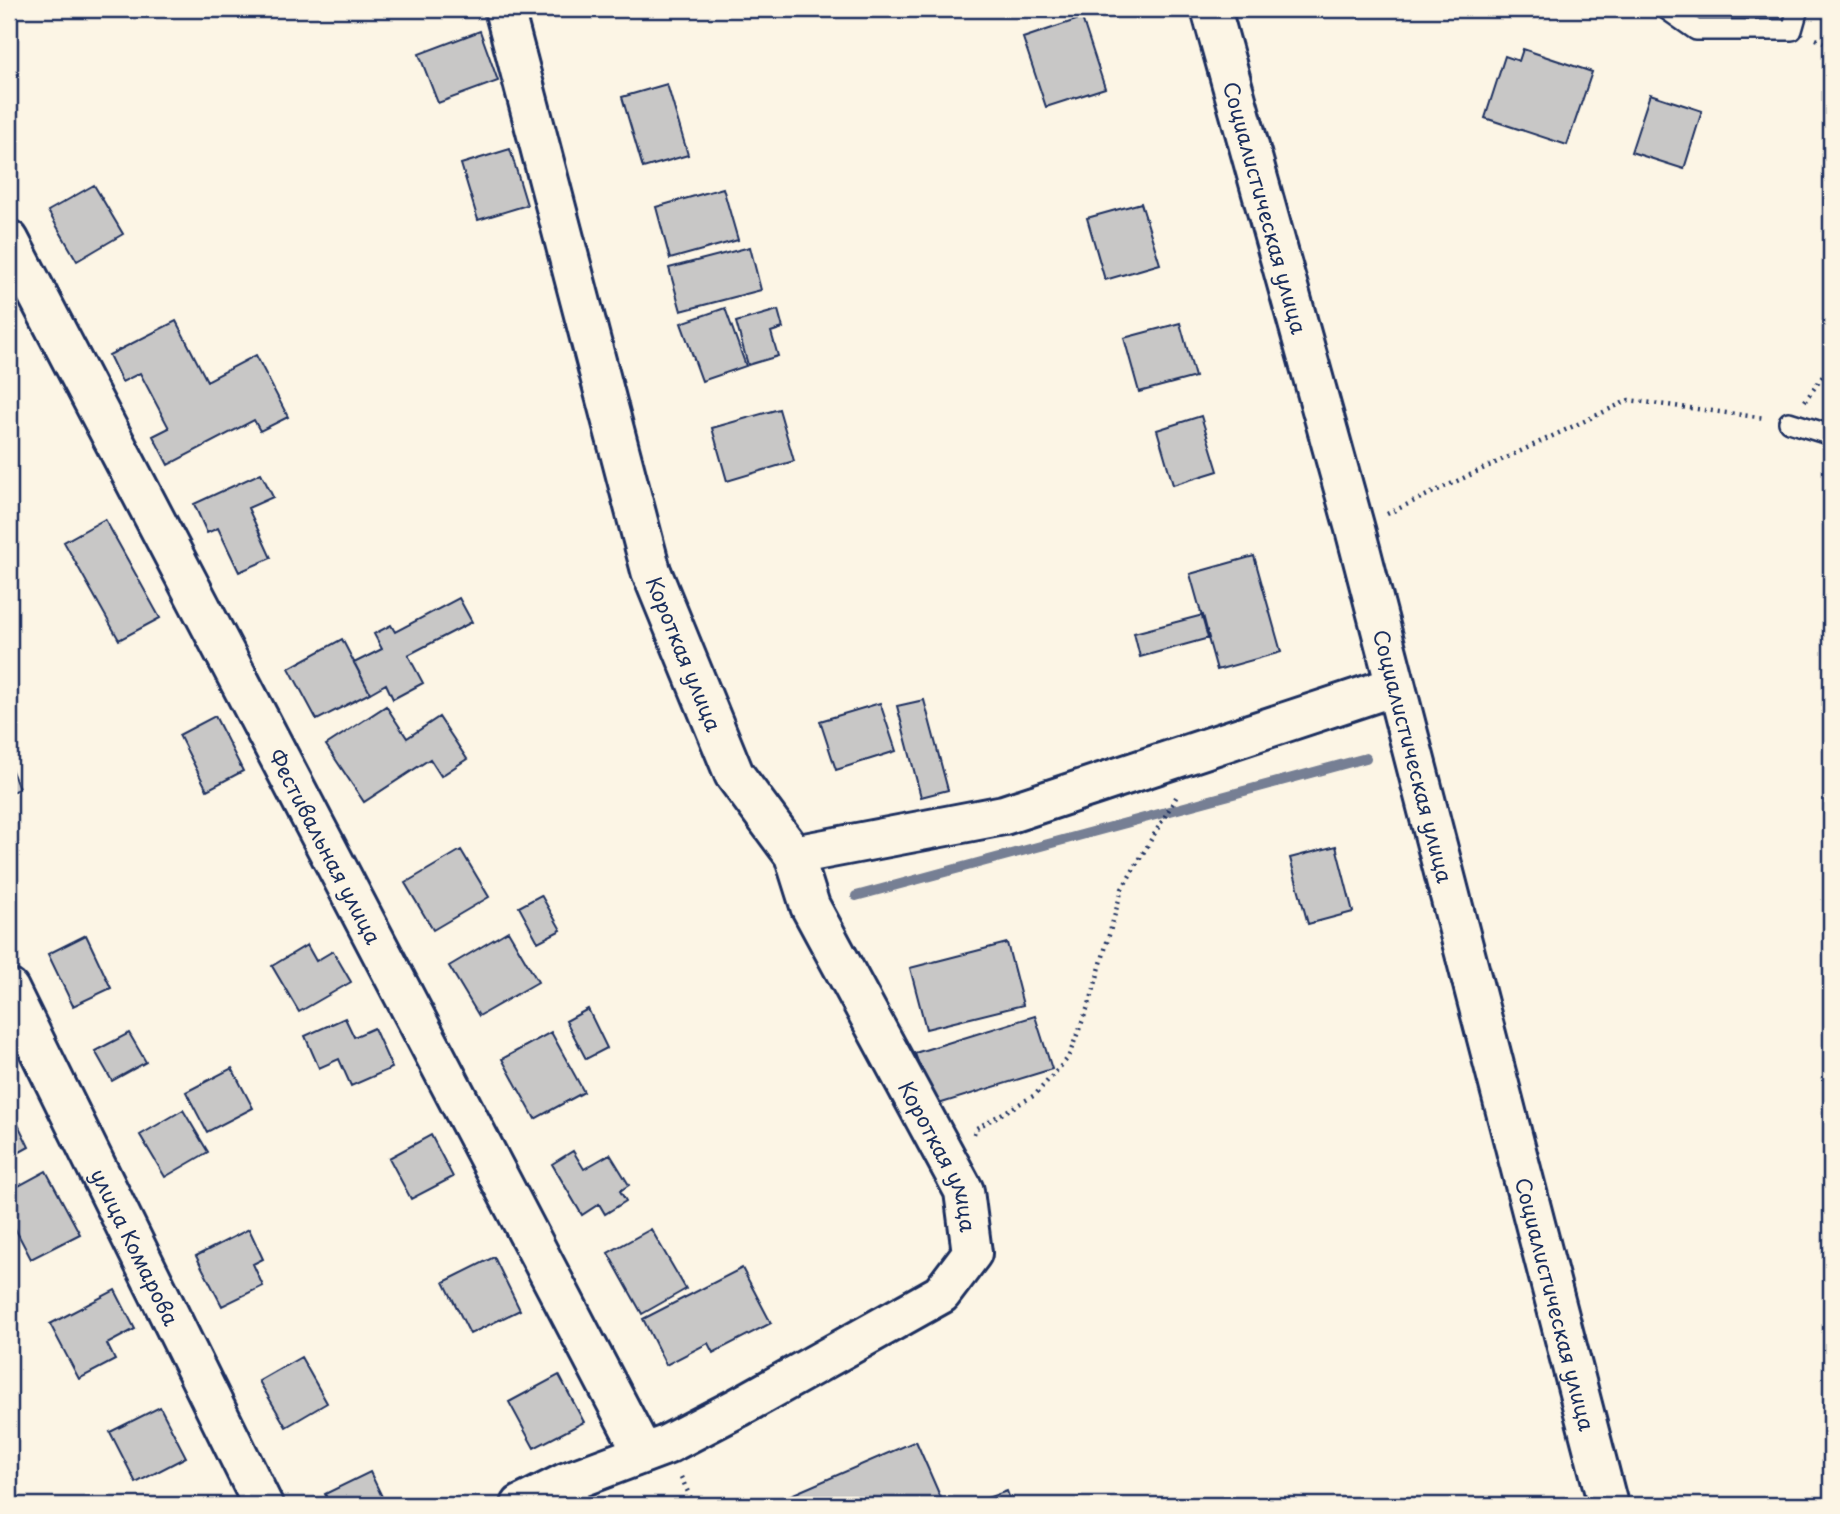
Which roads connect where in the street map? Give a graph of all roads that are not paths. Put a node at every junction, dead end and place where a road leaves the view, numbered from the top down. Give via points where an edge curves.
1 (504, 9) edge
2 (1212, 9) edge
3 (1667, 9) edge
4 (1798, 9) edge
5 (9, 240) edge
6 (1789, 422) road end
7 (1831, 435) edge
8 (1395, 687) junction
9 (793, 855) junction
10 (9, 989) edge
11 (643, 1453) junction
12 (575, 1494) edge
13 (263, 1505) edge
14 (521, 1505) edge
15 (1608, 1505) edge

1 - 9 street, Короткая улица via 651,571 734,774
2 - 8 street, Социалистическая улица
3 - 4 lane via 1696,30 1792,30
5 - 11 street, Фестивальная улица
6 - 7 lane
8 - 9 street via 1004,815
8 - 15 street, Социалистическая улица
9 - 11 street, Короткая улица via 810,906 964,1191 972,1253 941,1294 666,1446
10 - 13 street, улица Комарова
11 - 12 street
12 - 14 street

